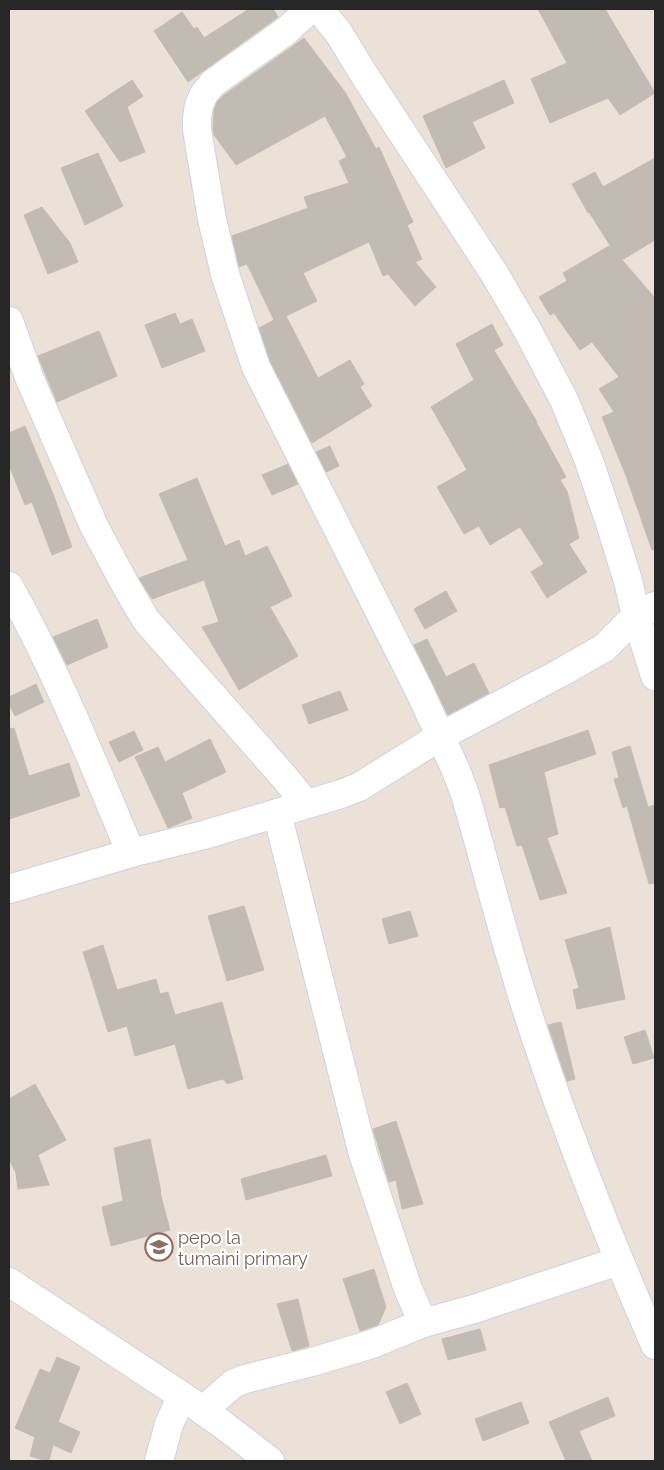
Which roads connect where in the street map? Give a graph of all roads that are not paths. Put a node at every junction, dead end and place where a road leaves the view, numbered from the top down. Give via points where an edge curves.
1 (310, 9) edge
2 (319, 9) edge
3 (9, 321) edge
4 (9, 586) edge
5 (646, 611) edge
6 (655, 676) edge
7 (441, 736) junction
8 (306, 804) junction
9 (277, 813) junction
10 (131, 853) junction
11 (9, 889) edge
12 (619, 1261) junction
13 (9, 1282) edge
14 (423, 1323) junction
15 (655, 1345) edge
16 (192, 1403) junction
17 (159, 1461) edge
18 (270, 1461) edge

1 - 7 street via 286,31 213,83 204,94 199,105 197,130 212,219 225,274 256,367
2 - 5 street via 338,32 494,273 529,333 564,400 589,461 626,572
3 - 8 street via 94,526 146,620
4 - 10 street via 66,697
5 - 6 street
5 - 7 street via 604,648
7 - 8 street via 359,787
7 - 12 street via 465,794 542,1056
8 - 9 street
9 - 10 street
9 - 14 street via 363,1154 408,1289
10 - 11 street
12 - 14 street
12 - 15 street
13 - 16 street
14 - 16 street via 372,1344 245,1379
16 - 17 street via 169,1424
16 - 18 street

